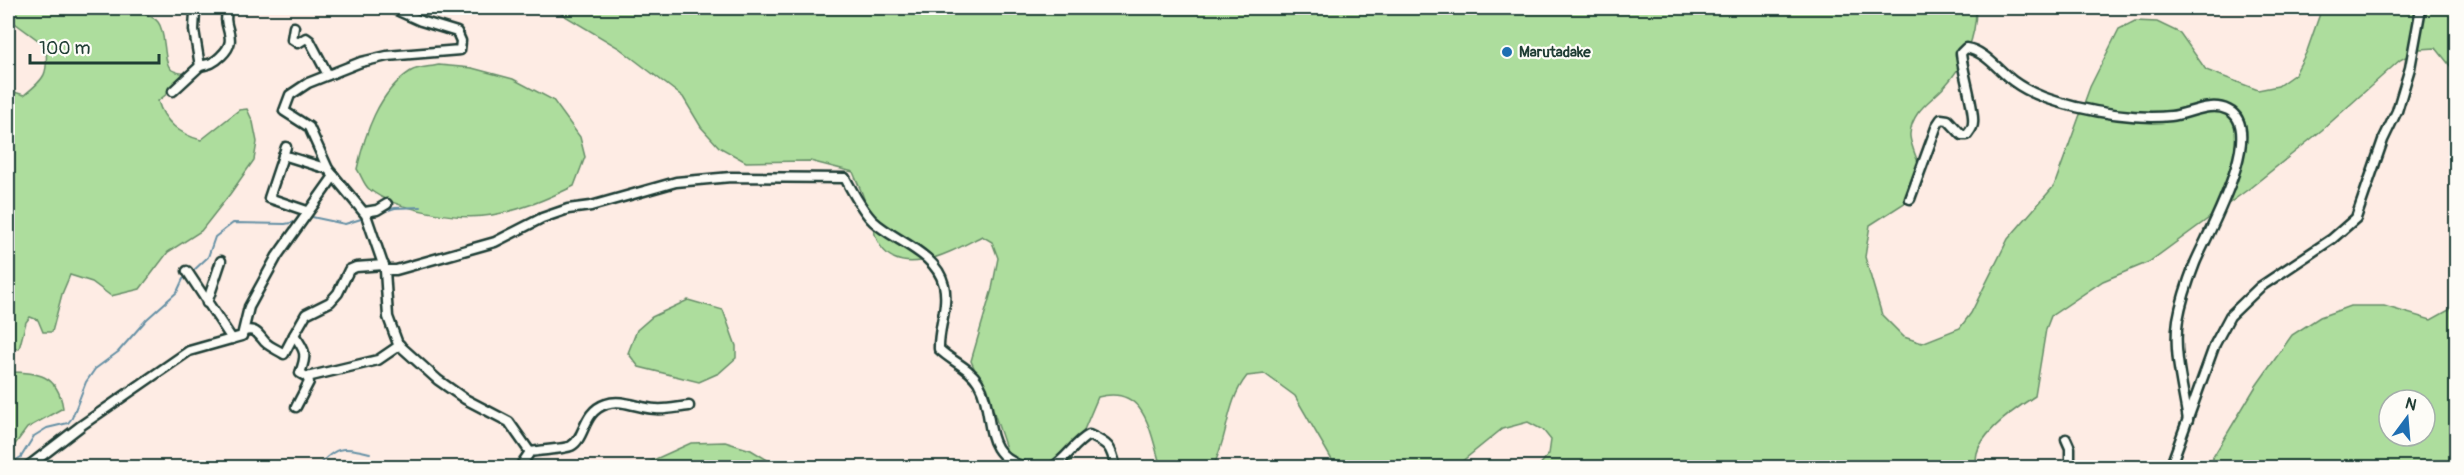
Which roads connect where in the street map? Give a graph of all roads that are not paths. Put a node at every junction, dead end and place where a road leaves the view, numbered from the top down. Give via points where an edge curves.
1 (191, 8) edge
2 (228, 8) edge
3 (392, 8) edge
4 (2421, 8) edge
5 (294, 27) dead end
6 (200, 66) junction
7 (328, 75) junction
8 (173, 91) dead end
9 (331, 172) junction
10 (1910, 199) dead end
11 (387, 204) dead end
12 (307, 211) junction
13 (366, 215) junction
14 (221, 261) dead end
15 (384, 268) junction
16 (189, 274) dead end
17 (207, 303) junction
18 (244, 331) junction
19 (294, 335) junction
20 (232, 339) junction
21 (400, 345) junction
22 (307, 378) junction
23 (689, 406) dead end
24 (296, 407) dead end
25 (2188, 420) junction
26 (2066, 439) dead end
27 (530, 452) junction
28 (27, 468) edge
29 (519, 468) edge
30 (1028, 468) edge
31 (1050, 468) edge
32 (1116, 468) edge
33 (2070, 468) edge
34 (2170, 468) edge

1 - 6 street via 195,12
2 - 6 street via 225,19 232,38 230,48 213,64
3 - 7 street via 457,32 460,50 387,56
4 - 25 street via 2397,111 2355,218 2332,239 2260,287 2230,316 2215,344
5 - 7 street via 292,39 298,43 306,38 310,41
6 - 8 street
7 - 9 street via 290,95 284,111 309,127
9 - 12 street
9 - 12 street via 284,151 267,201
9 - 13 street
10 - 25 street via 1941,119 1948,120 1962,135 1971,130 1973,117 1961,52 1966,48 1975,50 2038,96 2077,107 2139,116 2171,116 2211,107 2234,114 2243,140 2229,190 2194,265 2179,317 2177,349
11 - 13 street
12 - 18 street via 249,307
13 - 15 street
14 - 17 street
15 - 19 street via 348,270 338,293 330,302 306,314
15 - 21 street via 388,317
15 - 30 street via 396,270 495,242 568,209 668,184 731,177 845,178 870,219 911,246 938,272 944,284 945,301 939,349 977,380 994,443 1003,456
16 - 17 street
17 - 20 street
18 - 19 street via 258,332 284,354
18 - 20 street via 242,336
19 - 22 street via 306,359 300,373
20 - 28 street via 189,351
21 - 22 street via 378,360
21 - 27 street via 438,380 509,422
22 - 24 street via 309,382
23 - 27 street via 656,409 614,402 602,405 586,419 578,441 570,447
25 - 34 street
26 - 33 street
27 - 29 street
31 - 32 street via 1089,435 1107,443

